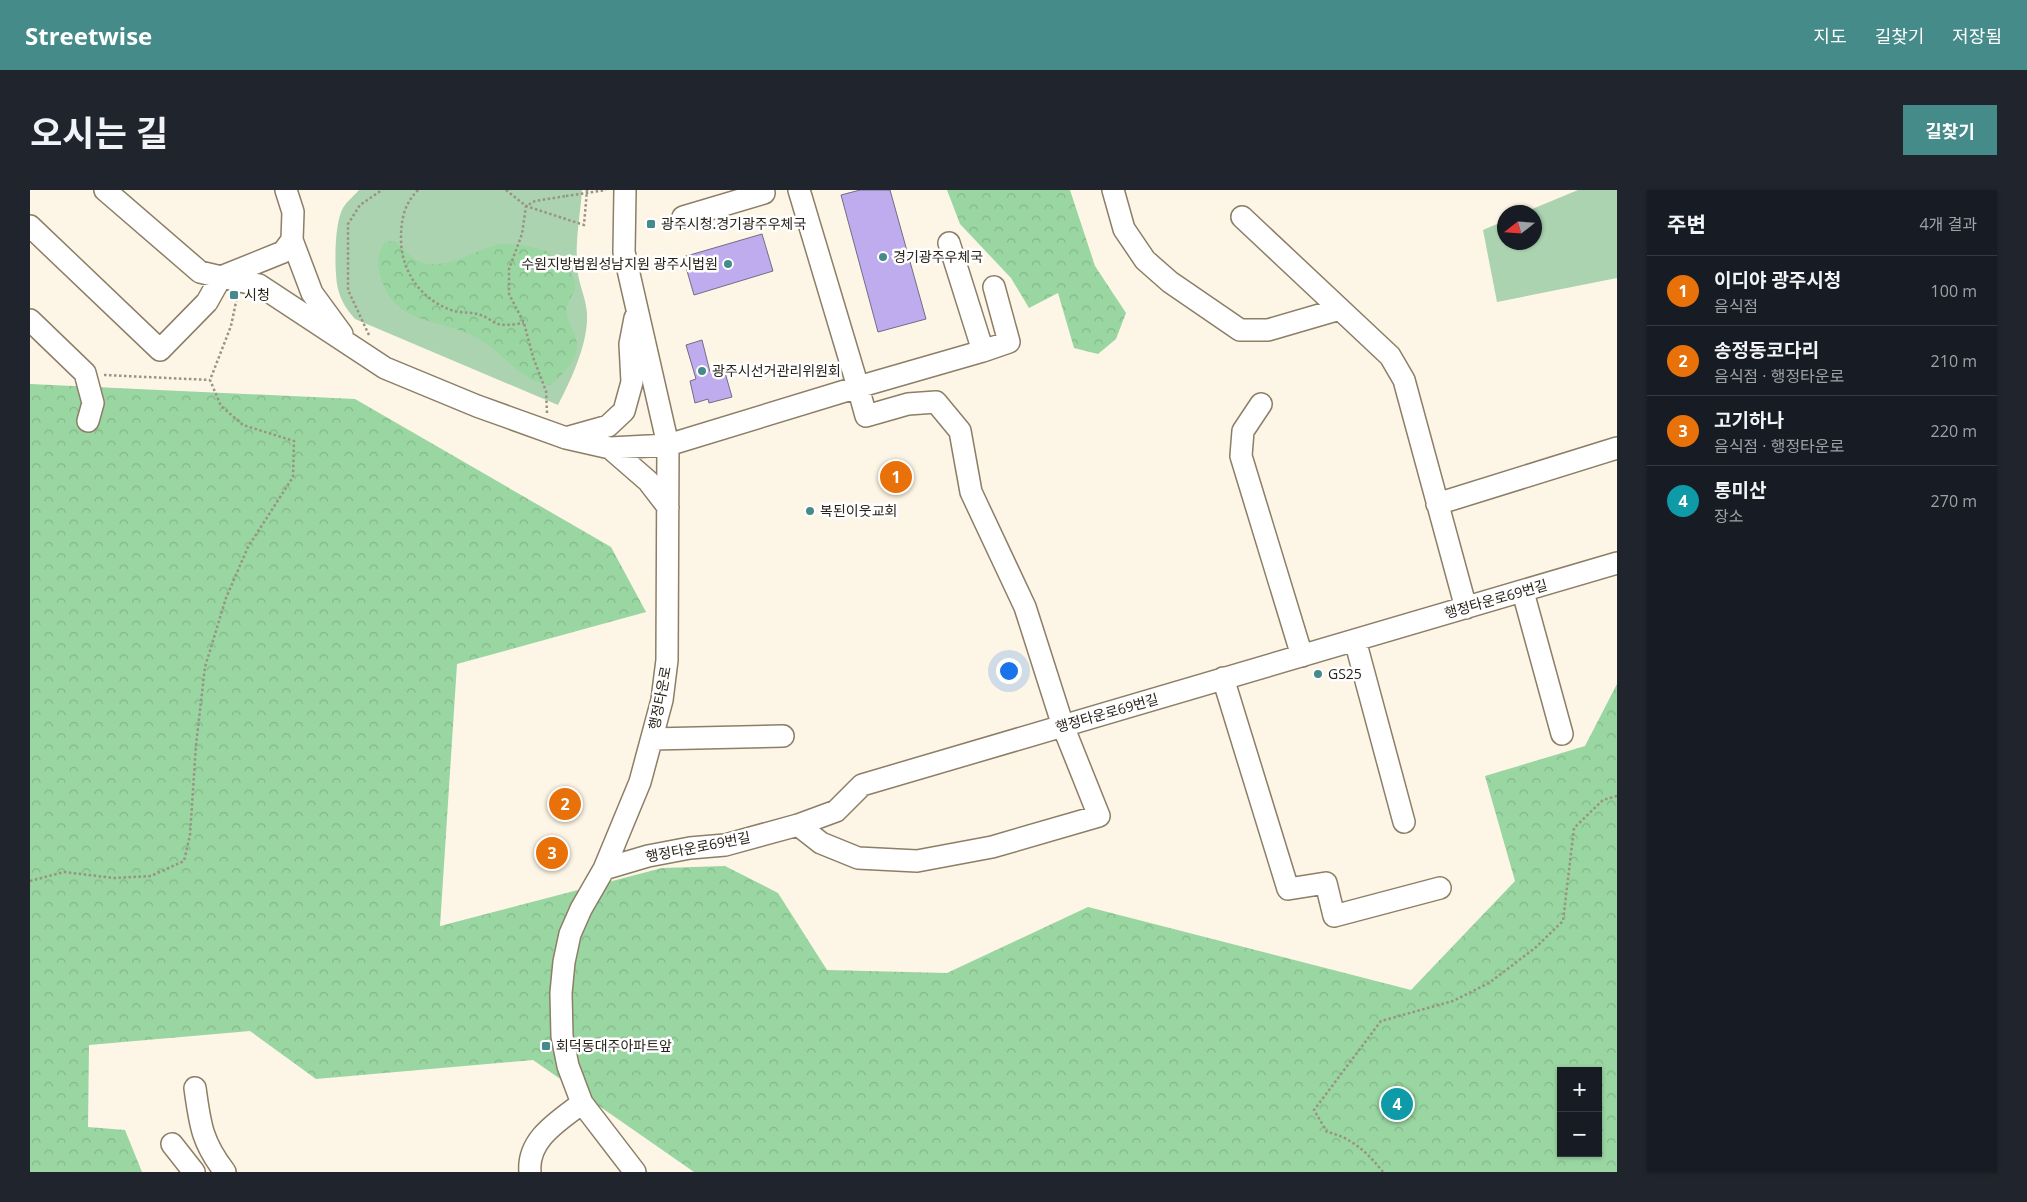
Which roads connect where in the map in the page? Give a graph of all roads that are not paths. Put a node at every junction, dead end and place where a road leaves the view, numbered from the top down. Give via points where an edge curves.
1 (105, 190) edge
2 (286, 190) edge
3 (613, 190) edge
4 (625, 190) edge
5 (630, 190) edge
6 (799, 190) edge
7 (1113, 190) edge
8 (764, 193) dead end
9 (711, 199) edge
10 (683, 217) dead end
11 (1242, 217) dead end
12 (624, 223) junction
13 (30, 226) edge
14 (292, 240) junction
15 (949, 243) dead end
16 (231, 279) junction
17 (994, 287) dead end
18 (636, 308) junction
19 (1340, 309) junction
20 (30, 320) edge
21 (360, 341) junction
22 (983, 351) junction
23 (858, 387) junction
24 (1261, 404) dead end
25 (88, 421) dead end
26 (557, 435) junction
27 (668, 445) junction
28 (610, 448) junction
29 (1617, 448) edge
30 (1438, 504) junction
31 (668, 506) junction
32 (1617, 563) edge
33 (1523, 592) junction
34 (1466, 608) junction
35 (1355, 640) junction
36 (1302, 656) junction
37 (1223, 678) junction
38 (1063, 726) junction
39 (1562, 734) dead end
40 (783, 736) dead end
41 (652, 739) junction
42 (1404, 822) dead end
43 (798, 825) junction
44 (604, 868) junction
45 (1440, 888) dead end
46 (195, 1088) dead end
47 (582, 1103) junction
48 (172, 1144) dead end
49 (194, 1172) edge
50 (225, 1172) edge
51 (530, 1172) edge
52 (636, 1172) edge

1 - 16 street via 200,272
2 - 14 street via 293,212
3 - 12 street
4 - 12 street, 행정타운로
5 - 12 street
6 - 23 street
7 - 19 street via 1124,229 1145,260 1170,282 1240,330 1268,330
8 - 9 street
9 - 10 street
11 - 19 street
12 - 18 street, 행정타운로 via 624,252
13 - 16 street via 160,350
14 - 16 street via 283,252
14 - 21 street via 312,293
15 - 22 street
16 - 21 street via 259,285
17 - 22 street via 1009,342
18 - 26 street via 630,344 632,382 624,410 608,426
18 - 27 street, 행정타운로
19 - 30 street via 1390,356 1404,380
20 - 25 street via 84,373 93,403
21 - 26 street via 384,368
22 - 23 street
23 - 27 street
23 - 38 street via 866,416 908,404 936,402 960,431 971,492 1025,607
24 - 36 street via 1243,431 1241,456
26 - 28 street
27 - 28 street
27 - 31 street, 행정타운로
28 - 31 street via 648,481
29 - 30 street
30 - 34 street
31 - 41 street, 행정타운로 via 667,660 662,700
32 - 33 street, 행정타운로69번길
33 - 34 street, 행정타운로69번길
33 - 39 street
34 - 35 street, 행정타운로69번길
35 - 36 street, 행정타운로69번길
35 - 42 street
36 - 37 street, 행정타운로69번길
37 - 38 street, 행정타운로69번길
37 - 45 street via 1288,889 1326,883 1334,916
38 - 43 street, 행정타운로69번길 via 862,785 836,812
38 - 43 street via 1099,816 992,847 916,861 858,858 821,843
40 - 41 street
41 - 44 street, 행정타운로 via 640,782
43 - 44 street, 행정타운로69번길 via 725,845 690,848
44 - 47 street, 행정타운로 via 580,909 564,962 562,1036 568,1066
46 - 50 street via 200,1128 209,1152
47 - 51 street via 543,1135 534,1148
47 - 52 street, 행정타운로
48 - 49 street

